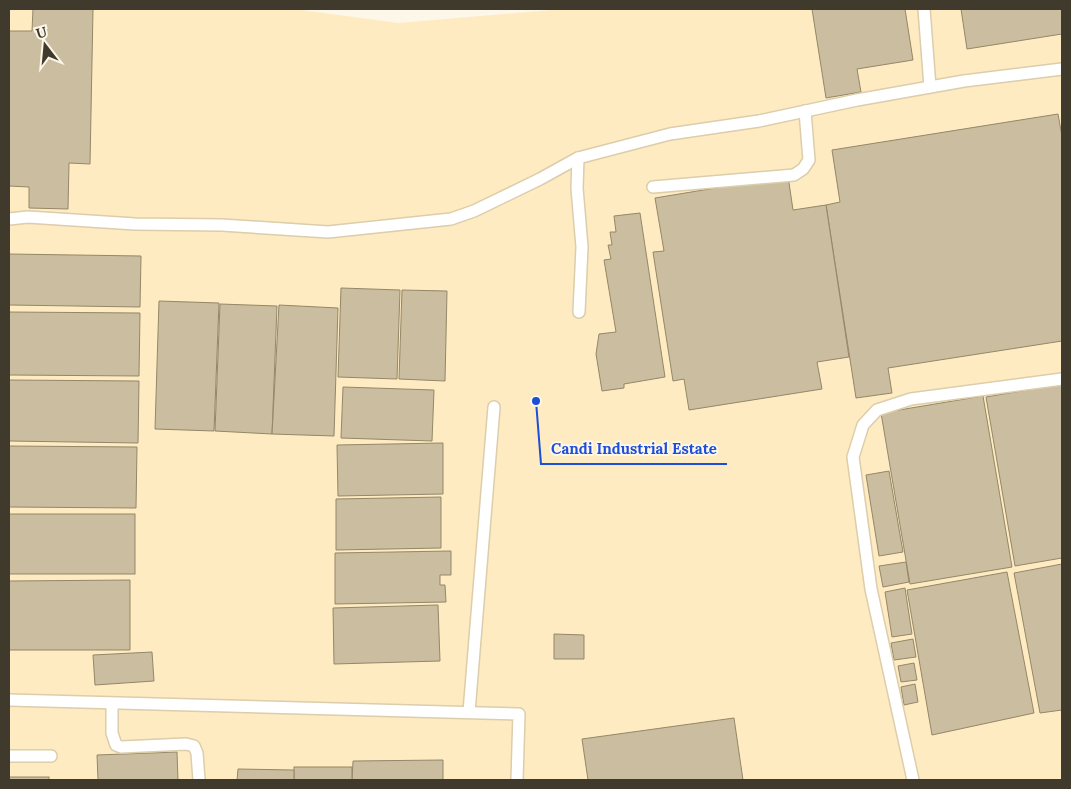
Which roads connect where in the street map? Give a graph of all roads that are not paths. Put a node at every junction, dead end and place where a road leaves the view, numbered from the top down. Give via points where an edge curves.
1 (924, 9) edge
2 (1062, 69) edge
3 (930, 87) junction
4 (805, 111) junction
5 (578, 158) junction
6 (653, 187) dead end
7 (9, 220) edge
8 (579, 312) dead end
9 (1062, 379) edge
10 (494, 407) dead end
11 (9, 700) edge
12 (112, 704) junction
13 (469, 712) junction
14 (9, 756) edge
15 (51, 756) dead end
16 (199, 780) edge
17 (517, 780) edge
18 (913, 780) edge

1 - 3 lane
2 - 3 lane
3 - 4 lane
4 - 5 lane via 670,134
4 - 6 lane via 809,160 794,174
5 - 7 lane via 540,180 451,219 366,229 328,232 28,217
5 - 8 lane via 582,247
9 - 18 lane via 911,399 877,410 863,424 853,457 871,589
10 - 13 lane
11 - 12 lane
12 - 13 lane
12 - 16 lane via 112,733 116,745 121,748 194,746
13 - 17 lane via 519,714
14 - 15 lane

